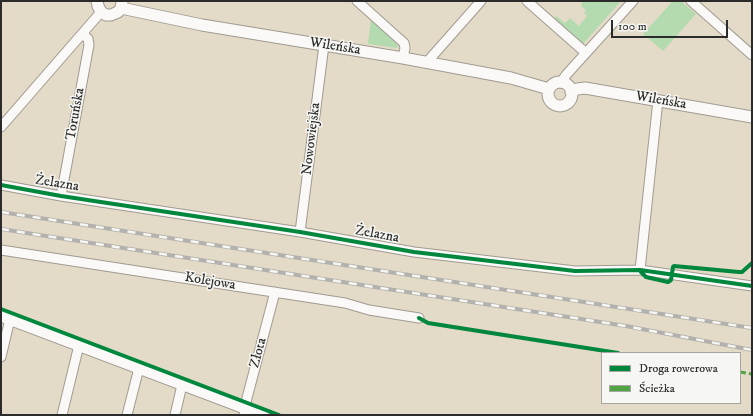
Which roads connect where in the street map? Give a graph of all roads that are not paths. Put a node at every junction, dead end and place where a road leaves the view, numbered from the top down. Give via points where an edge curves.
1 (131, 1) edge
2 (357, 1) edge
3 (481, 1) edge
4 (527, 1) edge
5 (633, 1) edge
6 (691, 1) edge
7 (121, 5) edge
8 (99, 6) edge
9 (139, 12) junction
10 (83, 34) junction
11 (324, 45) junction
12 (586, 53) junction
13 (752, 55) edge
14 (403, 58) junction
15 (427, 62) junction
16 (561, 83) junction
17 (549, 89) junction
18 (571, 92) junction
19 (658, 100) junction
20 (752, 117) edge
21 (1, 128) edge
22 (1, 185) edge
23 (61, 196) junction
24 (300, 232) junction
25 (1, 250) edge
26 (640, 270) junction
27 (752, 286) edge
28 (275, 292) junction
29 (6, 317) edge
30 (419, 318) dead end
31 (79, 345) junction
32 (1, 357) edge
33 (139, 368) junction
34 (182, 385) junction
35 (245, 412) edge
36 (62, 415) edge
37 (127, 415) edge
38 (175, 415) edge
39 (263, 415) edge

1 - 9 street
2 - 14 street via 404,43
3 - 15 street
4 - 12 street
5 - 12 street
6 - 13 street
7 - 8 street via 118,12 111,15 104,14
7 - 9 street, Wileńska
8 - 10 street
9 - 11 street, Wileńska
10 - 21 street
10 - 23 street, Toruńska via 88,42 87,55
11 - 14 street, Wileńska
11 - 24 street, Nowowiejska
12 - 16 street
14 - 15 street, Wileńska
15 - 17 street, Wileńska via 511,78
16 - 17 street via 553,84
16 - 18 street via 569,87
17 - 18 street via 548,98 552,104 558,106 569,101
18 - 19 street, Wileńska via 577,88 585,88
19 - 20 street, Wileńska
19 - 26 street
22 - 23 street, Żelazna
23 - 24 street, Żelazna
24 - 26 street, Żelazna via 475,260 575,271
25 - 28 street, Kolejowa
26 - 27 street, Żelazna
28 - 30 street, Kolejowa
28 - 35 street, Złota
29 - 31 street
29 - 32 street
31 - 33 street
31 - 36 street
33 - 34 street
33 - 37 street
34 - 35 street
34 - 38 street
35 - 39 street

